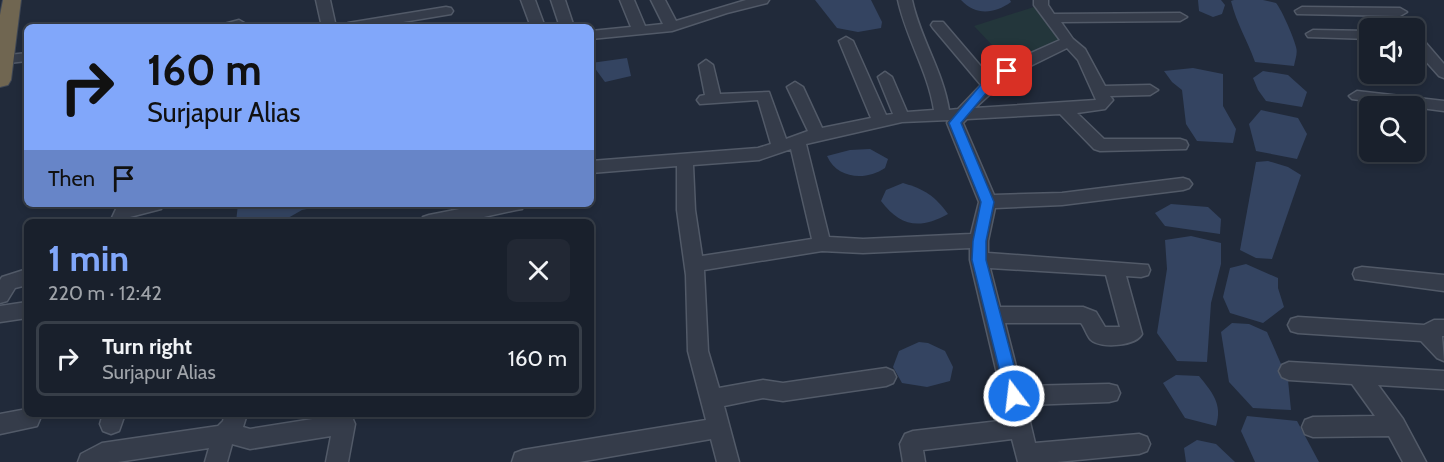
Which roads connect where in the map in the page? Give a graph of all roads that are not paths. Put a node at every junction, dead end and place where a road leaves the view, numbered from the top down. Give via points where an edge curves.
1 (12, 0) edge
2 (323, 0) edge
3 (528, 0) edge
4 (558, 0) edge
5 (627, 0) edge
6 (658, 0) edge
7 (762, 0) edge
8 (905, 0) edge
9 (1041, 0) edge
10 (1390, 0) edge
11 (446, 10) dead end
12 (1302, 11) dead end
13 (1400, 12) junction
14 (1180, 17) dead end
15 (1053, 18) junction
16 (1403, 18) edge
17 (328, 24) edge
18 (365, 24) edge
19 (537, 24) edge
20 (566, 24) edge
21 (938, 25) dead end
22 (672, 27) junction
23 (640, 31) junction
24 (1313, 34) dead end
25 (594, 35) edge
26 (1359, 35) edge
27 (846, 41) dead end
28 (1068, 42) junction
29 (1425, 50) edge
30 (1444, 50) edge
31 (1425, 51) edge
32 (24, 58) edge
33 (706, 65) dead end
34 (1, 70) edge
35 (1444, 73) edge
36 (885, 77) dead end
37 (988, 84) junction
38 (795, 87) dead end
39 (1150, 90) dead end
40 (1099, 91) junction
41 (1357, 96) dead end
42 (1444, 106) edge
43 (1064, 110) junction
44 (942, 115) junction
45 (961, 115) junction
46 (903, 117) junction
47 (880, 120) junction
48 (817, 134) junction
49 (797, 140) junction
50 (1180, 145) dead end
51 (780, 147) junction
52 (685, 160) junction
53 (594, 167) edge
54 (1183, 184) dead end
55 (988, 202) junction
56 (143, 207) edge
57 (502, 207) edge
58 (120, 219) edge
59 (444, 219) edge
60 (980, 241) junction
61 (822, 244) junction
62 (979, 260) junction
63 (694, 264) junction
64 (1114, 269) junction
65 (1141, 270) dead end
66 (1362, 274) dead end
67 (24, 278) edge
68 (1444, 283) edge
69 (0, 295) edge
70 (24, 310) edge
71 (0, 314) edge
72 (992, 315) junction
73 (1298, 325) dead end
74 (1435, 331) edge
75 (1444, 352) edge
76 (1289, 371) dead end
77 (1358, 374) junction
78 (886, 377) dead end
79 (1444, 380) edge
80 (1109, 393) dead end
81 (1014, 396) junction
82 (710, 399) junction
83 (29, 419) dead end
84 (344, 419) edge
85 (0, 424) edge
86 (1395, 426) junction
87 (229, 427) edge
88 (718, 428) junction
89 (1022, 428) junction
90 (1313, 428) dead end
91 (1139, 444) dead end
92 (169, 453) edge
93 (1029, 458) edge
94 (523, 461) edge
95 (89, 462) edge
96 (216, 462) edge
97 (337, 462) edge
98 (728, 462) edge
99 (914, 462) edge
100 (1415, 462) edge

1 - 34 highway
2 - 17 street
3 - 19 street
4 - 20 street
5 - 23 street
6 - 22 street
7 - 22 street
8 - 44 street via 909,20 939,91
9 - 15 street
10 - 13 street
11 - 18 street
12 - 13 street
13 - 16 street
14 - 15 street
15 - 28 street
21 - 37 street
22 - 23 street
23 - 25 street
24 - 26 street
27 - 47 street
28 - 37 street via 1027,59
28 - 40 street via 1082,56
29 - 30 street
31 - 35 street
32 - 34 street
33 - 51 street via 710,100 764,95
36 - 46 street
37 - 45 street
38 - 48 street
39 - 40 street
40 - 43 street via 1104,103
41 - 42 street
43 - 45 street
43 - 50 street via 1100,145
44 - 45 street
44 - 46 street
45 - 55 street via 955,123
46 - 47 street
47 - 48 street
48 - 49 street
49 - 51 street
49 - 61 street
51 - 52 street via 759,154
52 - 53 street
52 - 63 street via 686,210
54 - 55 street via 1062,199
55 - 60 street
56 - 58 street via 123,212
57 - 59 street
60 - 61 street
60 - 62 street
61 - 63 street
62 - 64 street
62 - 72 street
63 - 82 street via 698,351
64 - 65 street
64 - 72 street via 1132,334 1128,336 1099,335 1083,315
66 - 68 street
67 - 69 street via 9,282
70 - 71 street
72 - 81 street
73 - 74 street
74 - 75 street
76 - 77 street
77 - 79 street
77 - 86 street
78 - 82 street via 783,392 763,389
80 - 81 street
81 - 89 street
82 - 88 street
83 - 85 street
84 - 87 street via 250,439 239,437
84 - 97 street
86 - 90 street
86 - 100 street
87 - 92 street
87 - 96 street
88 - 94 street
88 - 98 street
89 - 93 street
89 - 99 street via 913,441
91 - 93 street
92 - 95 street via 102,454

